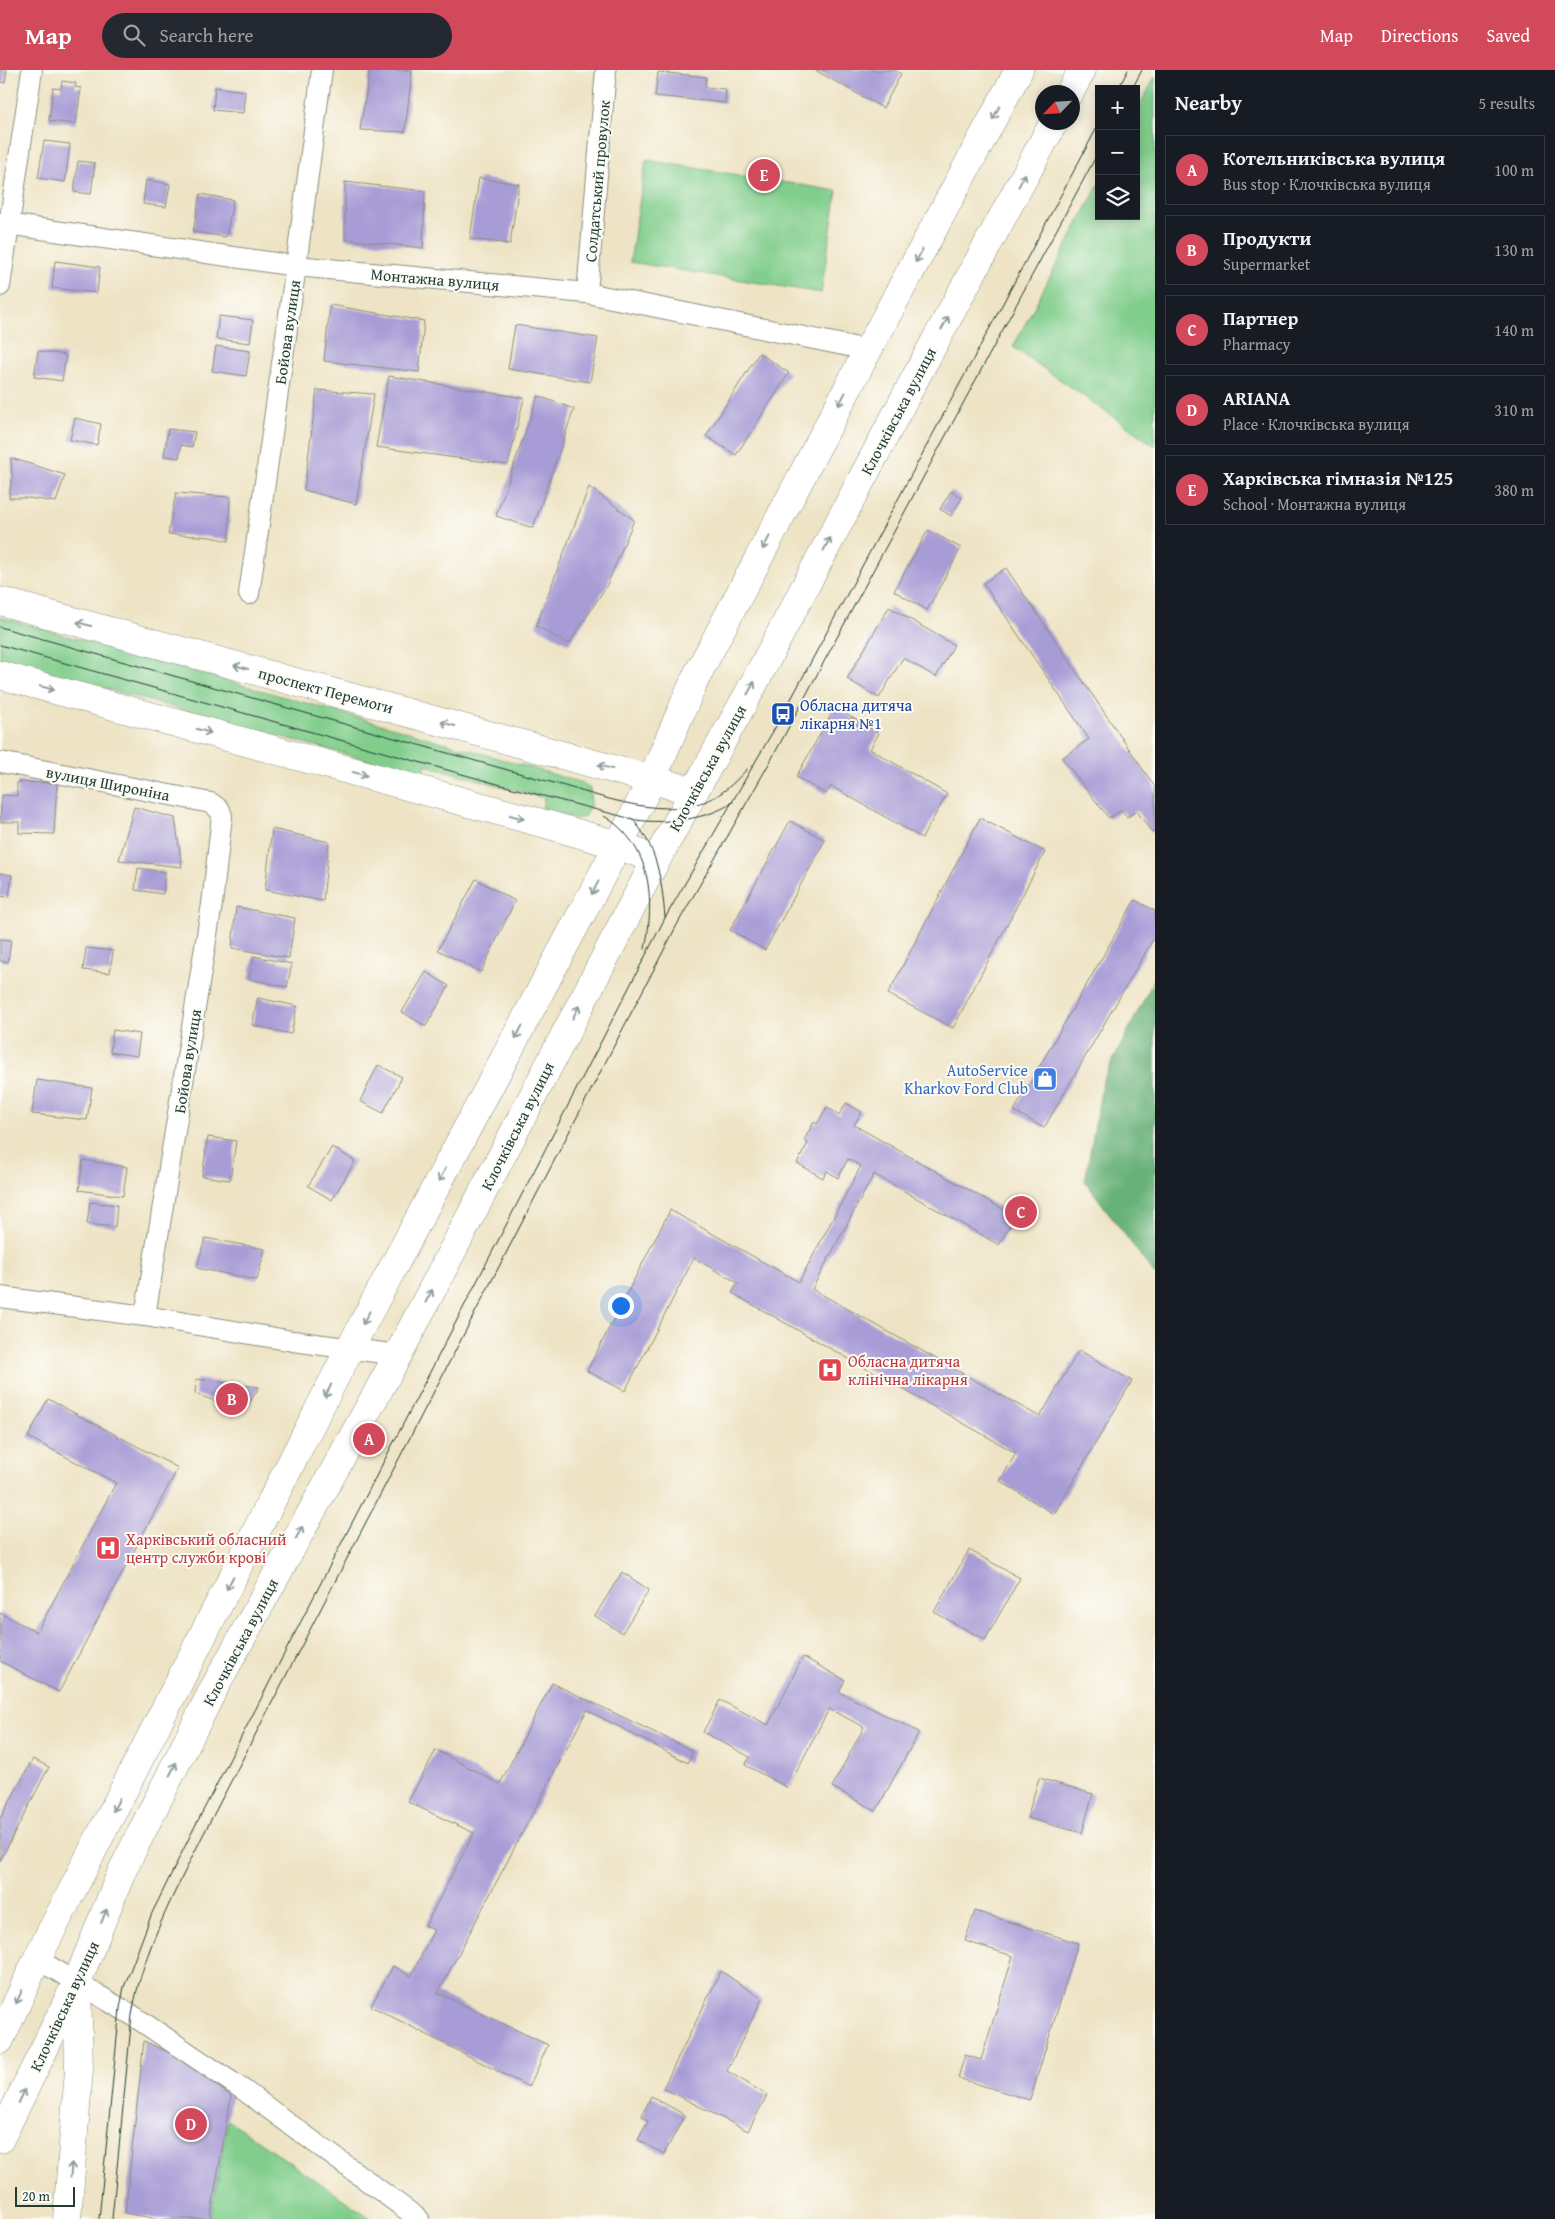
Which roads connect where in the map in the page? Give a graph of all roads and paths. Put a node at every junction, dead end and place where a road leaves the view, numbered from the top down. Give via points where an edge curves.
1 (32, 70) edge
2 (322, 70) edge
3 (606, 70) edge
4 (1019, 70) edge
5 (1082, 70) edge
6 (1074, 85) edge
7 (1050, 130) edge
8 (5, 224) edge
9 (296, 266) junction
10 (0, 286) edge
11 (587, 292) junction
12 (868, 350) junction
13 (249, 594) dead end
14 (0, 601) edge
15 (0, 675) edge
16 (0, 762) edge
17 (652, 779) junction
18 (693, 791) junction
19 (216, 806) joint
20 (618, 845) junction
21 (656, 860) junction
22 (0, 1297) edge
23 (145, 1316) junction
24 (350, 1348) junction
25 (398, 1354) junction
26 (37, 1959) junction
27 (77, 1982) junction
28 (0, 2040) edge
29 (0, 2139) edge
30 (67, 2219) edge
31 (419, 2219) edge

1 - 8 street
2 - 9 street, Бойова вулиця
3 - 11 street, Солдатський провулок
4 -> 12 main road
5 - 6 main road
18 -> 7 main road, Клочківська вулиця
8 - 9 street, Монтажна вулиця
8 - 10 street
9 - 11 street, Монтажна вулиця
9 - 13 street, Бойова вулиця
11 - 12 street, Монтажна вулиця
12 -> 17 main road via 696,677
17 -> 14 main road, проспект Перемоги
15 -> 20 main road
16 - 19 street, вулиця Широніна
17 - 18 main road, проспект Перемоги
17 - 20 main road
18 - 21 main road, Клочківська вулиця
19 - 23 street, Бойова вулиця via 222,816 212,904
20 - 21 main road
20 -> 24 main road
25 -> 21 main road, Клочківська вулиця
22 - 23 street
23 - 24 street
24 - 25 street
24 -> 26 main road
27 -> 25 main road, Клочківська вулиця via 122,1871 214,1688
26 - 27 street
26 -> 28 main road
29 -> 27 main road, Клочківська вулиця
30 -> 27 main road via 79,2070
27 - 31 street via 242,2089

